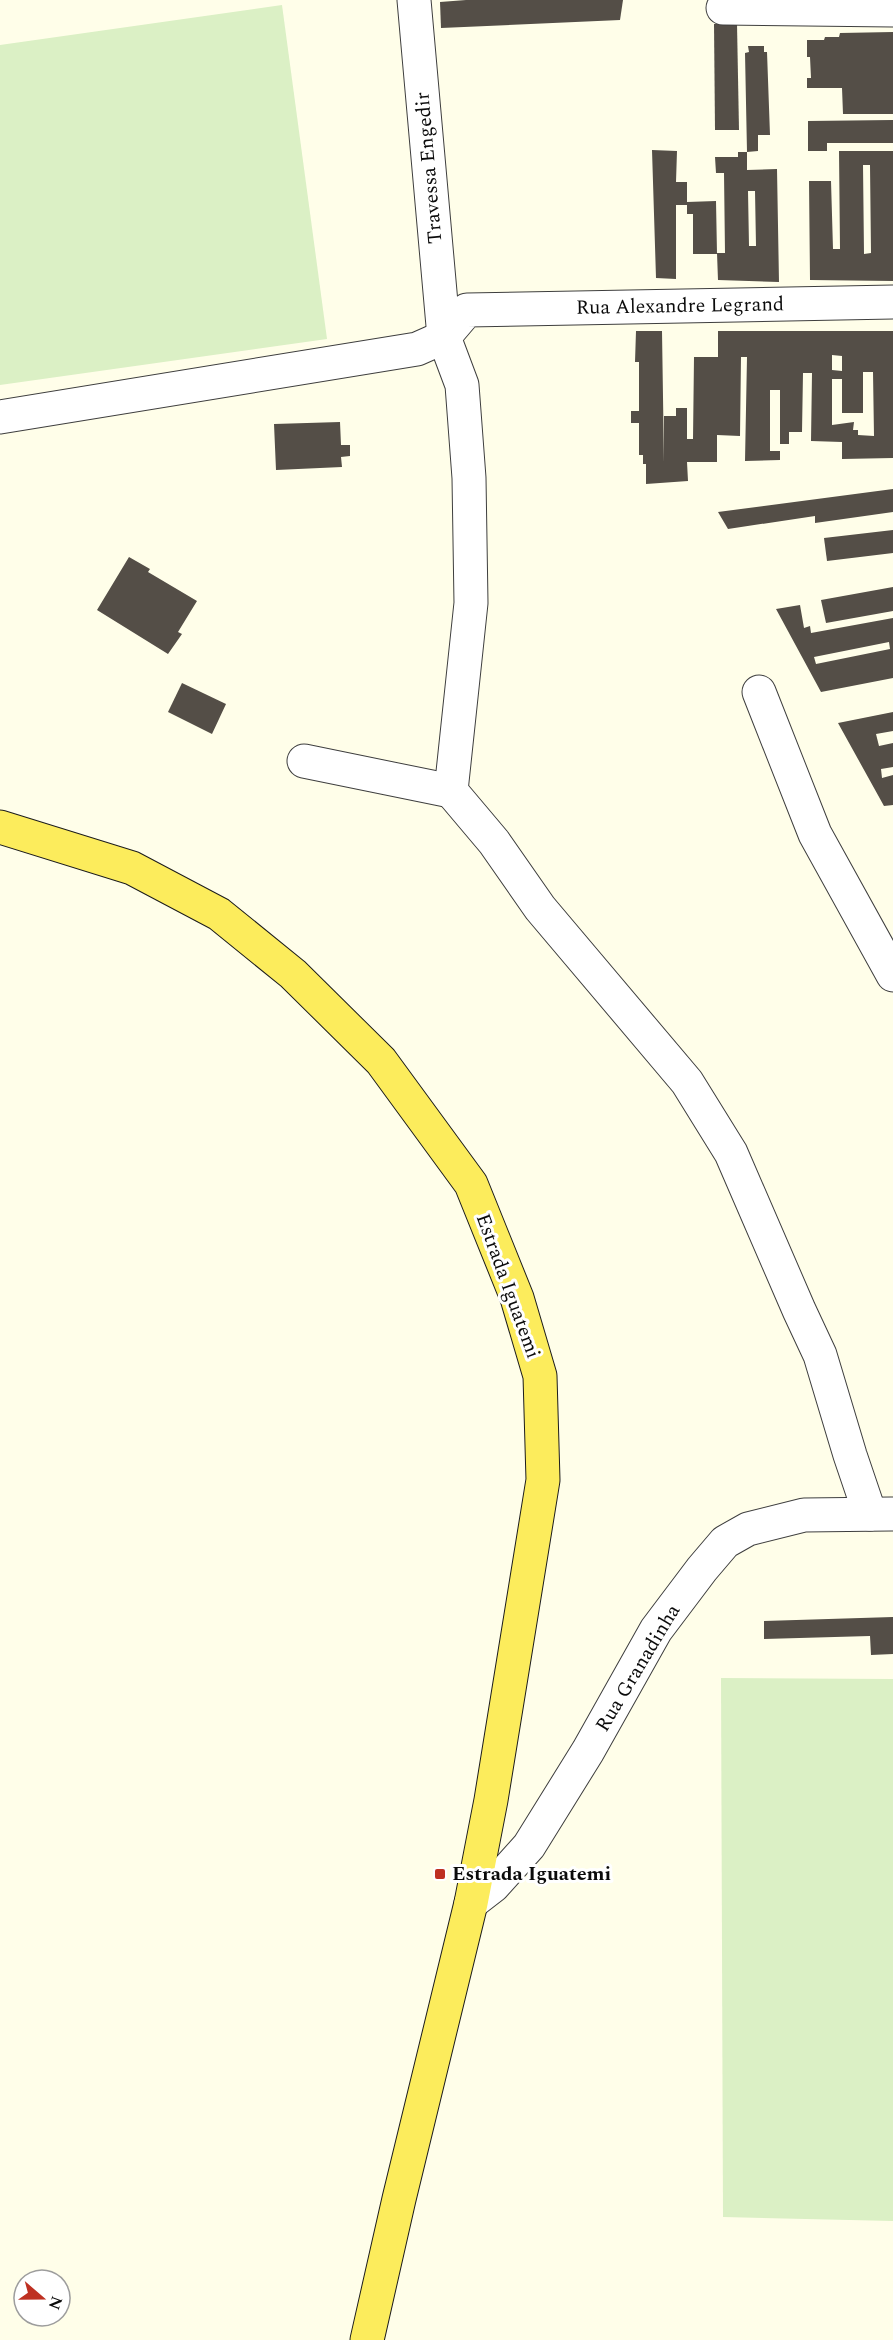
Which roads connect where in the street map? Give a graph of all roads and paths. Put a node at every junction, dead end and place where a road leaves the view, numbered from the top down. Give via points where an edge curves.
1 (414, 0) edge
2 (723, 8) dead end
3 (893, 10) edge
4 (893, 302) edge
5 (444, 337) junction
6 (0, 417) edge
7 (759, 692) dead end
8 (304, 761) dead end
9 (451, 791) junction
10 (0, 827) edge
11 (893, 975) edge
12 (882, 1514) edge
13 (471, 1903) junction
14 (367, 2340) edge

1 - 5 street, Travessa Engedir
2 - 3 street
4 - 5 street, Rua Alexandre Legrand via 467,310
5 - 6 street via 417,349
5 - 9 street, Travessa Engedir via 462,385 469,478 471,603
7 - 11 street via 815,834
8 - 9 street
9 - 12 street via 494,842 540,908 687,1082 731,1153 820,1355 850,1455
10 - 13 main road, Estrada Iguatemi via 132,868 219,914 293,974 381,1061 471,1184 517,1298 540,1376 543,1480
12 - 13 street, Rua Granadinha via 804,1515 747,1529 725,1542 656,1630 530,1846 493,1887
13 - 14 main road, Estrada Iguatemi

